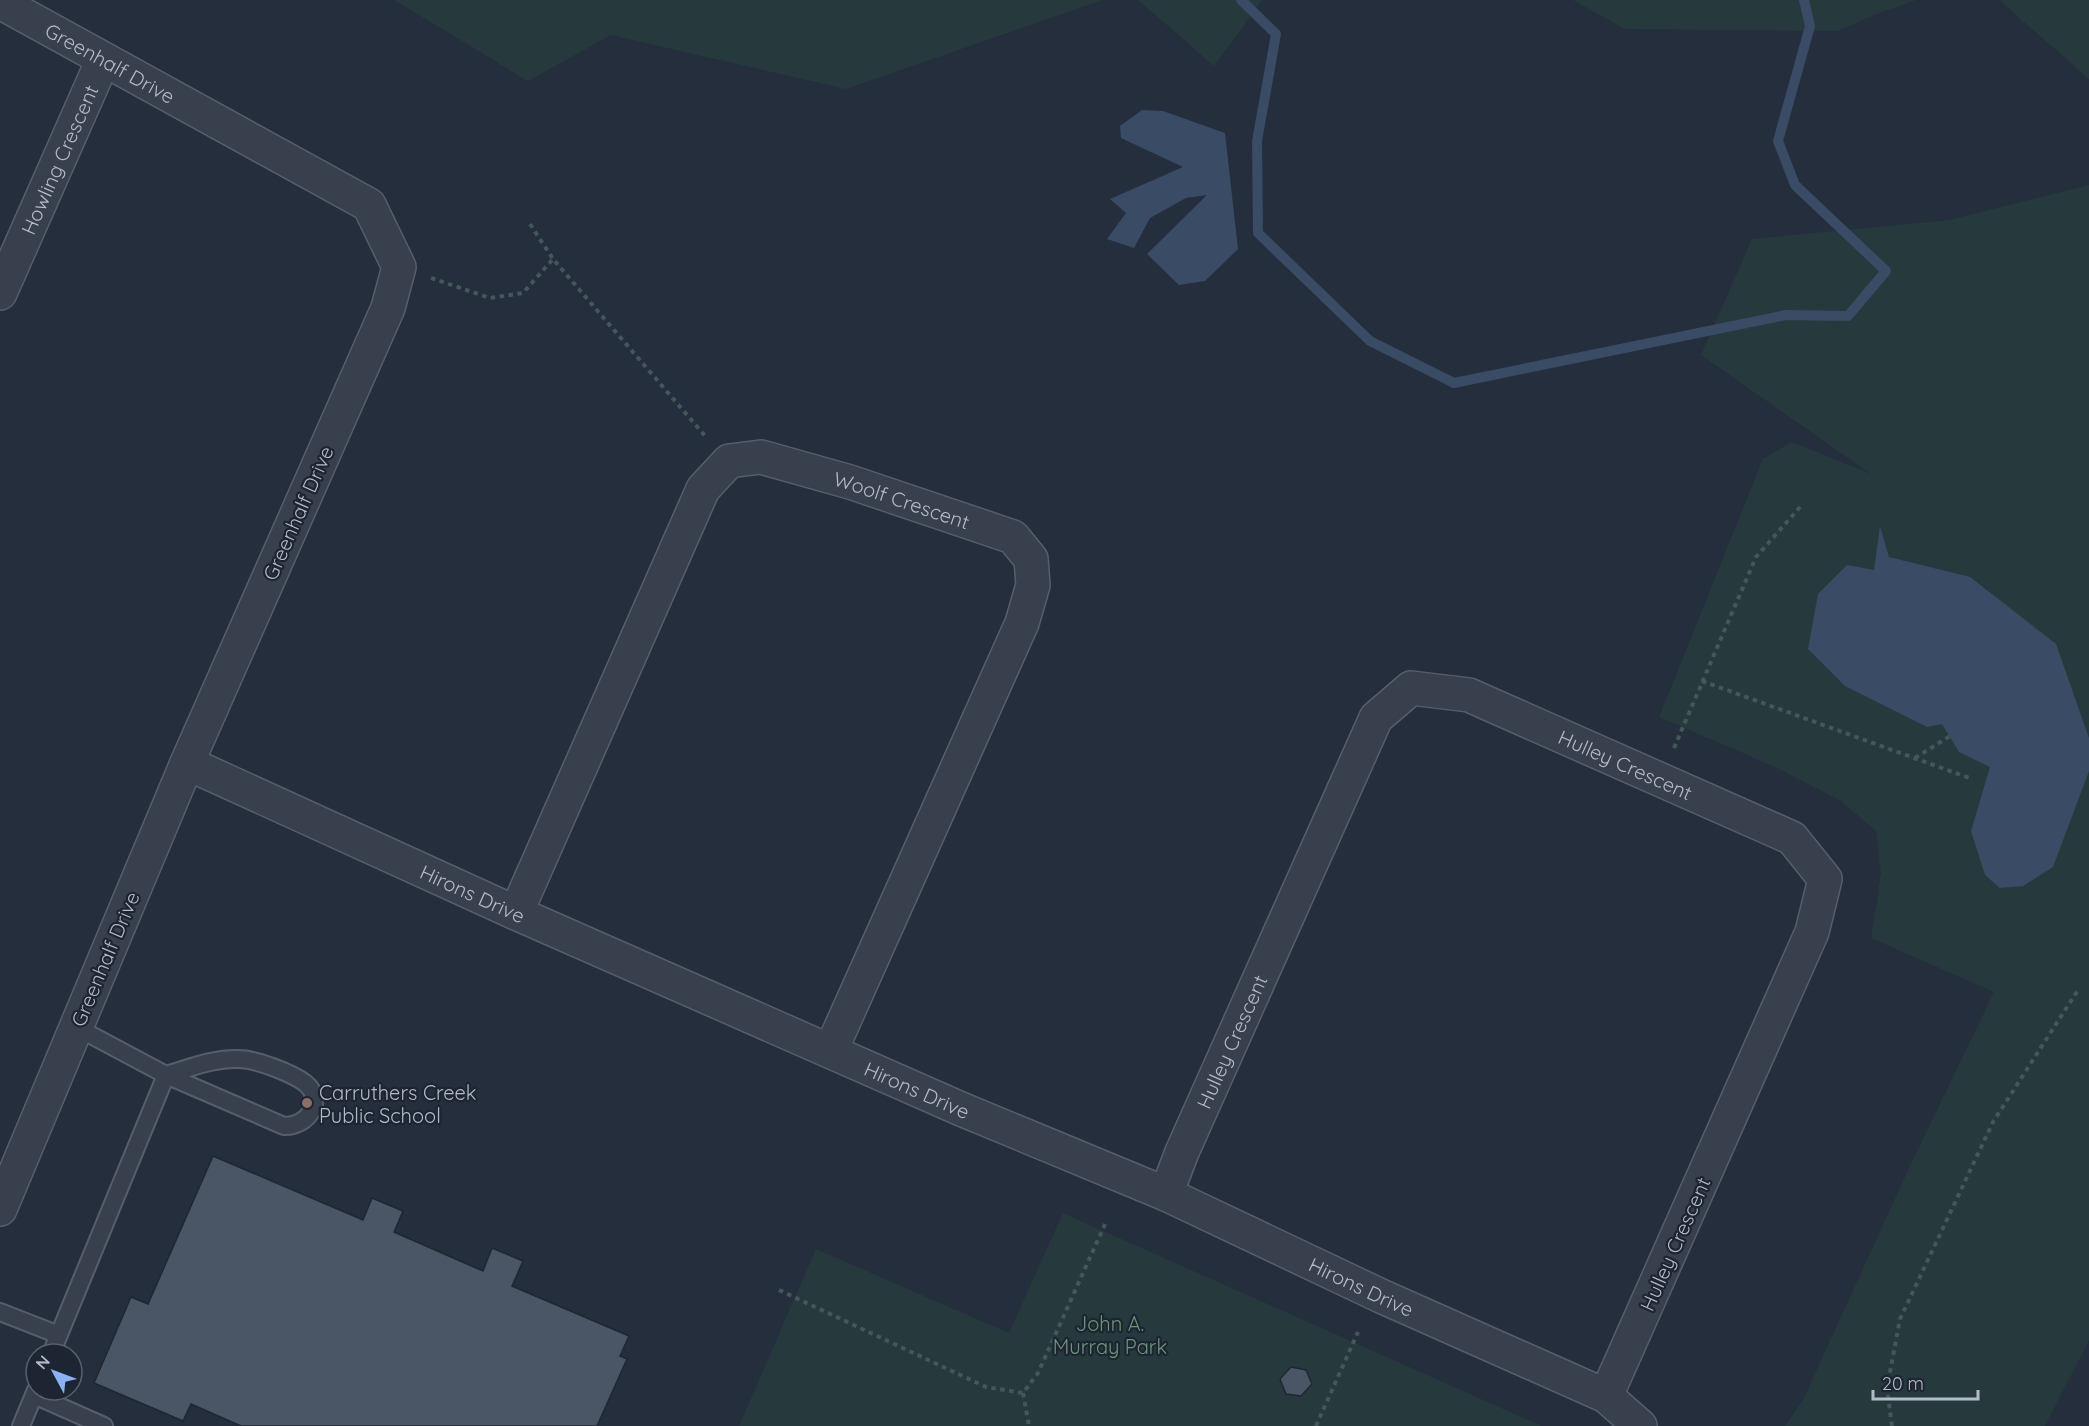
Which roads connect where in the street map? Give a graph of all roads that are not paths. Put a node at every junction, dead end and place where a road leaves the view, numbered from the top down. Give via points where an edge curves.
1 (0, 2) edge
2 (103, 60) junction
3 (0, 293) edge
4 (187, 763) junction
5 (516, 913) junction
6 (76, 1027) junction
7 (831, 1050) junction
8 (166, 1075) junction
9 (1166, 1194) junction
10 (0, 1209) edge
11 (0, 1312) edge
12 (58, 1335) junction
13 (55, 1342) edge
14 (1606, 1396) junction
15 (31, 1402) edge
16 (55, 1402) edge
17 (21, 1426) edge
18 (104, 1426) edge
19 (1640, 1426) edge

1 - 2 street, Greenhalf Drive
2 - 3 street, Howling Crescent
2 - 4 street, Greenhalf Drive via 369,205 399,267 388,308
4 - 5 street, Hirons Drive
4 - 6 street, Greenhalf Drive
5 - 7 street, Hirons Drive
5 - 7 street, Woolf Crescent via 703,489 729,461 761,457 850,482 1013,537 1031,559 1033,585 1022,623
6 - 8 lane
6 - 10 street, Greenhalf Drive
7 - 9 street, Hirons Drive
8 - 8 lane via 284,1126 300,1124 314,1105 314,1096 305,1083 259,1062 218,1060
8 - 12 lane
9 - 14 street, Hirons Drive via 1380,1296
9 - 14 street, Hulley Crescent via 1376,718 1411,688 1469,695 1792,838 1825,879 1812,932
11 - 12 lane
12 - 13 lane
14 - 19 street, Hirons Drive
15 - 17 lane
16 - 18 lane

